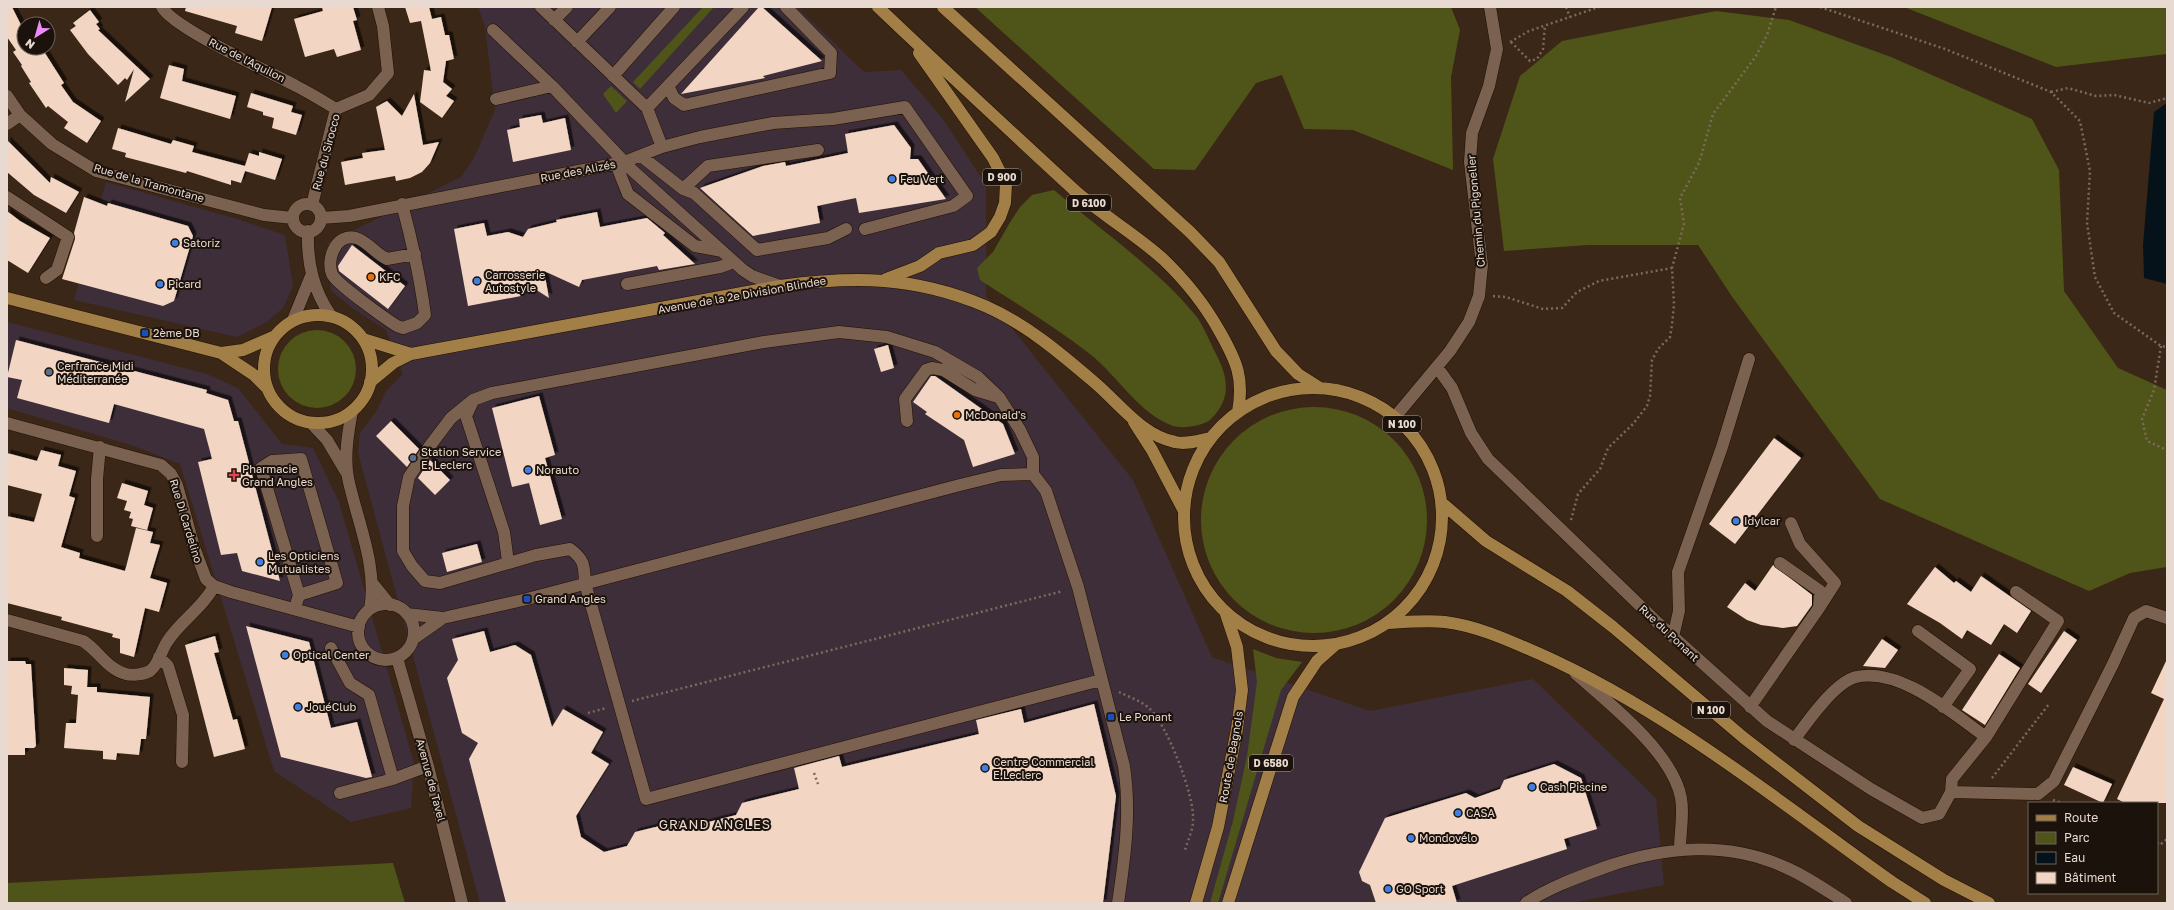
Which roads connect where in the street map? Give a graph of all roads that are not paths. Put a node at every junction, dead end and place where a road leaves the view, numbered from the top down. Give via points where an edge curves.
1 (162, 7) edge
2 (378, 7) edge
3 (541, 7) edge
4 (567, 7) edge
5 (610, 7) edge
6 (674, 7) edge
7 (743, 7) edge
8 (786, 7) edge
9 (878, 7) edge
10 (943, 7) edge
11 (1490, 7) edge
12 (554, 20) junction
13 (493, 30) dead end
14 (903, 31) junction
15 (577, 42) junction
16 (613, 76) junction
17 (552, 86) junction
18 (668, 86) junction
19 (7, 96) edge
20 (496, 99) dead end
21 (647, 108) junction
22 (336, 109) junction
23 (20, 115) junction
24 (7, 124) edge
25 (662, 148) junction
26 (818, 150) dead end
27 (641, 156) junction
28 (620, 163) junction
29 (683, 189) junction
30 (7, 197) edge
31 (402, 204) junction
32 (312, 205) junction
33 (293, 218) junction
34 (321, 218) junction
35 (846, 229) dead end
36 (865, 229) dead end
37 (308, 232) junction
38 (723, 251) junction
39 (415, 254) junction
40 (734, 262) junction
41 (311, 276) junction
42 (46, 278) dead end
43 (885, 280) junction
44 (627, 284) dead end
45 (780, 286) junction
46 (10, 297) edge
47 (331, 316) junction
48 (293, 320) junction
49 (273, 337) junction
50 (363, 339) junction
51 (221, 353) junction
52 (411, 354) junction
53 (1749, 359) dead end
54 (1437, 367) junction
55 (370, 382) junction
56 (266, 387) junction
57 (1320, 388) junction
58 (999, 397) junction
59 (473, 400) junction
60 (352, 411) junction
61 (1238, 412) junction
62 (1395, 417) junction
63 (1131, 418) junction
64 (907, 421) dead end
65 (7, 423) edge
66 (311, 423) junction
67 (1211, 438) junction
68 (100, 447) junction
69 (1033, 474) junction
70 (348, 476) junction
71 (1442, 503) junction
72 (1184, 511) junction
73 (1791, 523) dead end
74 (97, 536) dead end
75 (508, 562) junction
76 (1780, 563) dead end
77 (585, 583) junction
78 (373, 584) junction
79 (214, 586) junction
80 (2016, 592) dead end
81 (299, 595) junction
82 (390, 605) junction
83 (295, 608) junction
84 (1819, 608) junction
85 (370, 609) junction
86 (1224, 611) junction
87 (408, 614) junction
88 (443, 618) junction
89 (2167, 618) edge
90 (7, 620) edge
91 (1388, 623) junction
92 (359, 627) junction
93 (1918, 631) dead end
94 (1673, 637) junction
95 (414, 639) junction
96 (1335, 645) junction
97 (331, 648) dead end
98 (159, 657) junction
99 (397, 658) junction
100 (1568, 666) junction
101 (1101, 680) junction
102 (1750, 707) junction
103 (1942, 707) junction
104 (1986, 737) junction
105 (1794, 740) junction
106 (182, 762) dead end
107 (428, 766) junction
108 (393, 779) junction
109 (1951, 792) junction
110 (340, 793) dead end
111 (1680, 849) junction
112 (1229, 900) edge
113 (462, 903) edge
114 (1118, 903) edge
115 (1196, 903) edge
116 (1526, 903) edge
117 (1846, 903) edge
118 (1926, 903) edge
119 (1989, 903) edge

1 - 22 street, Rue de l'Aquilon via 165,14 197,34
2 - 22 street, Rue du Sirocco via 383,26 388,73 369,95
3 - 12 street
4 - 12 street
5 - 15 street
6 - 16 street
7 - 18 street
8 - 18 street via 831,53 830,73 684,105 674,98
9 - 14 main road, D 6100
10 - 57 main road via 1190,232 1219,262 1276,351 1298,374
11 - 54 street, Chemin du Pigonelier via 1497,49 1489,86 1472,133 1470,162 1482,265 1480,296 1469,322
12 - 15 street
13 - 17 street
14 - 43 main road, D 900 via 993,158 1006,184 1005,202 1000,218 991,232 973,245 939,253 920,266
14 - 61 main road, D 6100 via 1074,190 1162,259 1190,287 1210,314 1230,350 1240,376
15 - 16 street
16 - 21 street
17 - 20 street
17 - 28 street
18 - 21 street
19 - 23 street, Rue de la Tramontane
21 - 25 street
22 - 32 street, Rue du Sirocco
23 - 24 street
23 - 33 street, Rue de la Tramontane via 52,144 96,171 264,215
25 - 27 street, Rue des Alizés
25 - 36 street, Rue des Alizés via 700,137 773,123 833,119 905,107 967,196 953,206
26 - 29 street via 708,166
27 - 28 street, Rue des Alizés
27 - 29 street
28 - 31 street, Rue des Alizés
28 - 38 street
28 - 38 street via 628,194 695,246
29 - 35 street via 694,193 757,250 828,238
30 - 42 street via 68,237 57,270
31 - 34 street, Rue des Alizés via 349,216
31 - 39 street
32 - 33 street via 304,204 298,207
32 - 34 street
33 - 37 street via 298,228
34 - 37 street via 319,224
37 - 41 street
38 - 40 street
39 - 39 street via 425,315 417,323 403,328 396,326 335,279 330,263 336,246 349,238 357,238 387,259
40 - 44 street via 720,267
40 - 45 street via 752,276
41 - 47 street via 323,305
41 - 48 street
43 - 45 main road, Avenue de la 2e Division Blindee / D 900 via 823,280
43 - 63 main road, Avenue de la 2e Division Blindee / D 900 via 953,294 986,307 1032,332 1095,383
45 - 52 main road, Avenue de la 2e Division Blindee / D 900
46 - 51 main road, D 900
47 - 48 main road, D 900 via 305,316
47 - 50 main road, D 900 via 349,325
48 - 49 main road, D 900
49 - 51 main road, D 900 via 243,350
49 - 56 main road, D 900 via 266,353 263,370
50 - 52 main road, Avenue de la 2e Division Blindee / D 900
50 - 55 main road, D 900 via 372,367
51 - 56 main road, D 900 via 248,370
52 - 55 main road, Avenue de la 2e Division Blindee / D 900 via 393,363
53 - 94 street via 1722,447 1678,572 1679,611
54 - 62 street, Chemin du Pigonelier
54 - 94 street, Rue du Ponant via 1452,388 1471,433 1488,459
55 - 60 main road, D 900 via 366,393
56 - 66 main road, D 900 via 273,400 284,411 296,419
57 - 61 main road, N 100 via 1277,393
57 - 62 main road, N 100 via 1347,392 1372,402
58 - 59 street via 978,377 936,352 887,337 839,332 728,348 492,393
58 - 64 street via 975,390 943,370 932,368 926,370 905,399
58 - 69 street via 1020,430 1033,457
59 - 75 street via 466,416 504,532
59 - 75 street via 451,418 409,477 404,506 403,551 425,581 440,583
60 - 66 main road, D 900 via 340,419
60 - 70 street via 347,451
61 - 67 main road, N 100
62 - 71 main road, N 100 via 1418,441 1434,470
63 - 67 main road, Avenue de la 2e Division Blindee / D 900 via 1164,439 1177,443
63 - 72 main road, Avenue de la 2e Division Blindee / D 900 via 1152,450
65 - 68 street, Rue Di Cardelino
66 - 70 street via 328,440
67 - 72 main road, N 100 via 1197,460 1188,485
68 - 74 street
68 - 79 street, Rue Di Cardelino via 161,465 172,474 200,568 206,579
69 - 77 street via 1001,475 967,483
69 - 101 street via 1046,491 1078,587
70 - 78 street
71 - 91 main road, N 100 via 1441,538 1432,571 1413,600
71 - 119 main road, N 100 via 1486,541 1567,591 1744,738 1858,826 1944,880
72 - 86 main road, N 100 via 1185,533 1193,561 1210,594
73 - 84 street via 1800,544 1835,582
75 - 77 street via 570,549 580,556 584,564
76 - 84 street via 1820,591
77 - 88 street
77 - 101 street via 646,799
78 - 82 street
78 - 85 street
79 - 83 street
79 - 98 street via 209,596 173,633
80 - 104 street, Rue du Ponant via 2058,622
81 - 81 street via 337,583 301,459 272,461 261,468
81 - 83 street
82 - 85 street
82 - 87 street via 397,606
83 - 92 street
84 - 102 street
85 - 92 street
86 - 96 main road, N 100 via 1243,625 1288,644
86 - 115 main road, Route de Bagnols via 1237,647 1242,690 1218,827
87 - 88 street
87 - 95 street via 413,626
88 - 95 street
89 - 109 street via 2146,611 2134,618 2054,781 2038,794
90 - 98 street via 83,641 91,645 112,667 128,675 149,671
91 - 96 main road, N 100 via 1363,637
91 - 100 main road, N 100 via 1446,622 1484,631
92 - 99 street via 361,644 369,654 380,659
93 - 103 street via 1970,669
94 - 102 street, Rue du Ponant
95 - 99 street via 410,647
96 - 112 main road, D 6580 via 1317,661 1293,696
97 - 108 street via 350,683 369,695
98 - 106 street via 168,666 183,715
99 - 107 street, Avenue de Tavel
100 - 111 street via 1626,719 1654,749 1672,774 1681,797
100 - 118 main road, N 100 via 1697,742 1892,882
101 - 114 street via 1124,766 1128,791 1126,846
102 - 105 street, Rue du Ponant
103 - 104 street
103 - 105 street via 1906,685 1879,676 1855,678 1838,688
104 - 109 street, Rue du Ponant via 1952,779
105 - 109 street, Rue du Ponant via 1922,818 1939,814
107 - 108 street
107 - 113 street, Avenue de Tavel
108 - 110 street
111 - 116 street via 1643,855 1592,872 1552,887
111 - 117 street via 1715,848 1742,852 1768,860 1790,869

